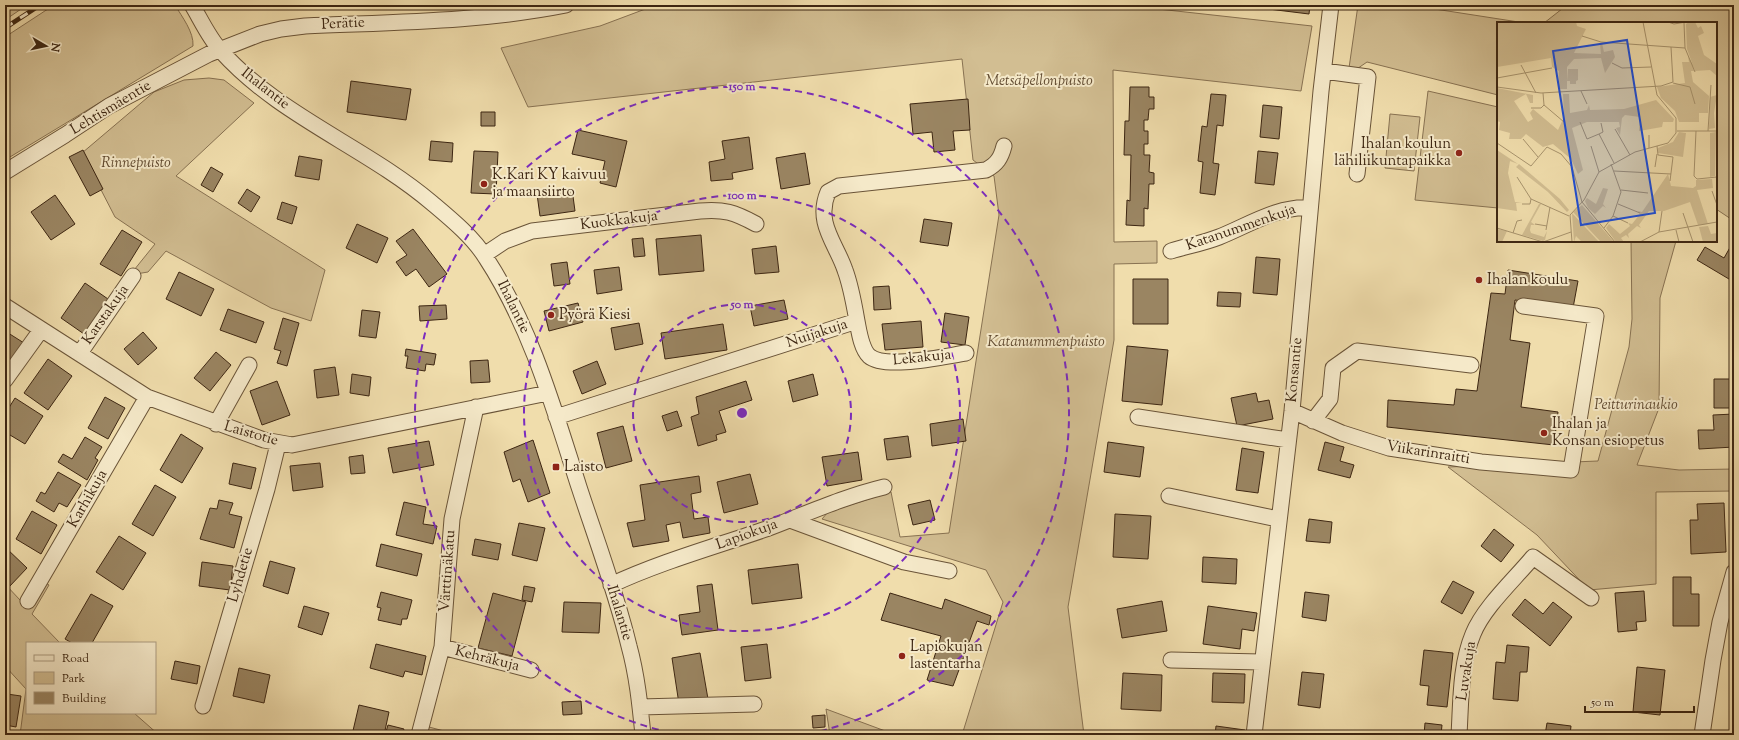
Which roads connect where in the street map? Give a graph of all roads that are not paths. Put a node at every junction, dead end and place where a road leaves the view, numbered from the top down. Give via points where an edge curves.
1 (192, 5) edge
2 (566, 5) edge
3 (1330, 5) edge
4 (219, 49) junction
5 (1324, 71) junction
6 (1004, 146) dead end
7 (5, 172) edge
8 (1357, 174) dead end
9 (1310, 208) junction
10 (756, 224) dead end
11 (1171, 251) dead end
12 (484, 255) junction
13 (133, 276) dead end
14 (5, 306) edge
15 (1523, 306) dead end
16 (857, 321) junction
17 (41, 330) junction
18 (80, 353) junction
19 (966, 353) dead end
20 (249, 365) dead end
21 (1471, 365) dead end
22 (5, 380) edge
23 (548, 393) junction
24 (147, 397) junction
25 (476, 407) junction
26 (1292, 411) junction
27 (556, 417) junction
28 (1138, 417) dead end
29 (1313, 421) junction
30 (216, 424) junction
31 (1288, 440) junction
32 (278, 444) junction
33 (884, 487) dead end
34 (1169, 496) dead end
35 (1278, 519) junction
36 (790, 520) junction
37 (949, 572) dead end
38 (1734, 572) edge
39 (611, 585) junction
40 (1591, 598) dead end
41 (28, 601) dead end
42 (442, 647) junction
43 (1171, 660) dead end
44 (1261, 662) junction
45 (531, 670) dead end
46 (754, 704) dead end
47 (203, 706) dead end
48 (640, 707) junction
49 (419, 735) edge
50 (643, 735) edge
51 (1254, 735) edge
52 (1458, 735) edge
53 (1702, 735) edge

1 - 4 street, Ihalantie
2 - 4 street, Perätie via 489,16 281,29
3 - 5 street, Konsantie
4 - 7 street, Lehtismäentie via 109,106
4 - 12 street, Ihalantie via 277,100 357,150 431,202 462,229
5 - 8 street via 1368,77
5 - 9 street, Konsantie
6 - 16 street, Nuijakuja via 996,164 986,170 839,186 828,192 825,199 825,221 829,237 845,268
9 - 11 street, Katanummenkuja via 1287,210 1218,237
9 - 26 street, Konsantie
10 - 12 street, Kuokkakuja via 734,212 700,211 532,231 505,241
12 - 23 street, Ihalantie via 521,320
13 - 18 street, Karstakuja
14 - 17 street, Laistotie
15 - 29 street, Viikarinraitti via 1596,316 1571,470 1481,462 1389,448 1365,442
16 - 19 street, Lekakuja via 864,347 868,355 875,360 893,362
16 - 27 street, Nuijakuja
17 - 18 street, Laistotie
17 - 22 street
18 - 24 street, Laistotie
20 - 30 street
21 - 29 street via 1357,351 1333,368 1330,399
23 - 25 street, Laistotie
23 - 27 street, Ihalantie
24 - 30 street, Laistotie
24 - 41 street, Karhikuja
25 - 32 street, Laistotie via 292,445
25 - 42 street, Värttinäkatu via 452,519
26 - 29 street, Viikarinraitti
26 - 31 street, Konsantie
27 - 39 street, Ihalantie
28 - 31 street
30 - 32 street, Laistotie
31 - 35 street, Konsantie
32 - 47 street, Lyhdetie
33 - 36 street, Lapiokuja via 847,496
34 - 35 street
35 - 44 street, Konsantie
36 - 37 street via 904,562
36 - 39 street, Lapiokuja
38 - 53 street via 1720,622
39 - 48 street, Ihalantie via 629,646
40 - 52 street, Luvakuja via 1533,557 1484,614 1473,633 1467,650
42 - 45 street, Kehräkuja
42 - 49 street, Värttinäkatu
43 - 44 street
44 - 51 street, Konsantie
46 - 48 street
48 - 50 street, Ihalantie

